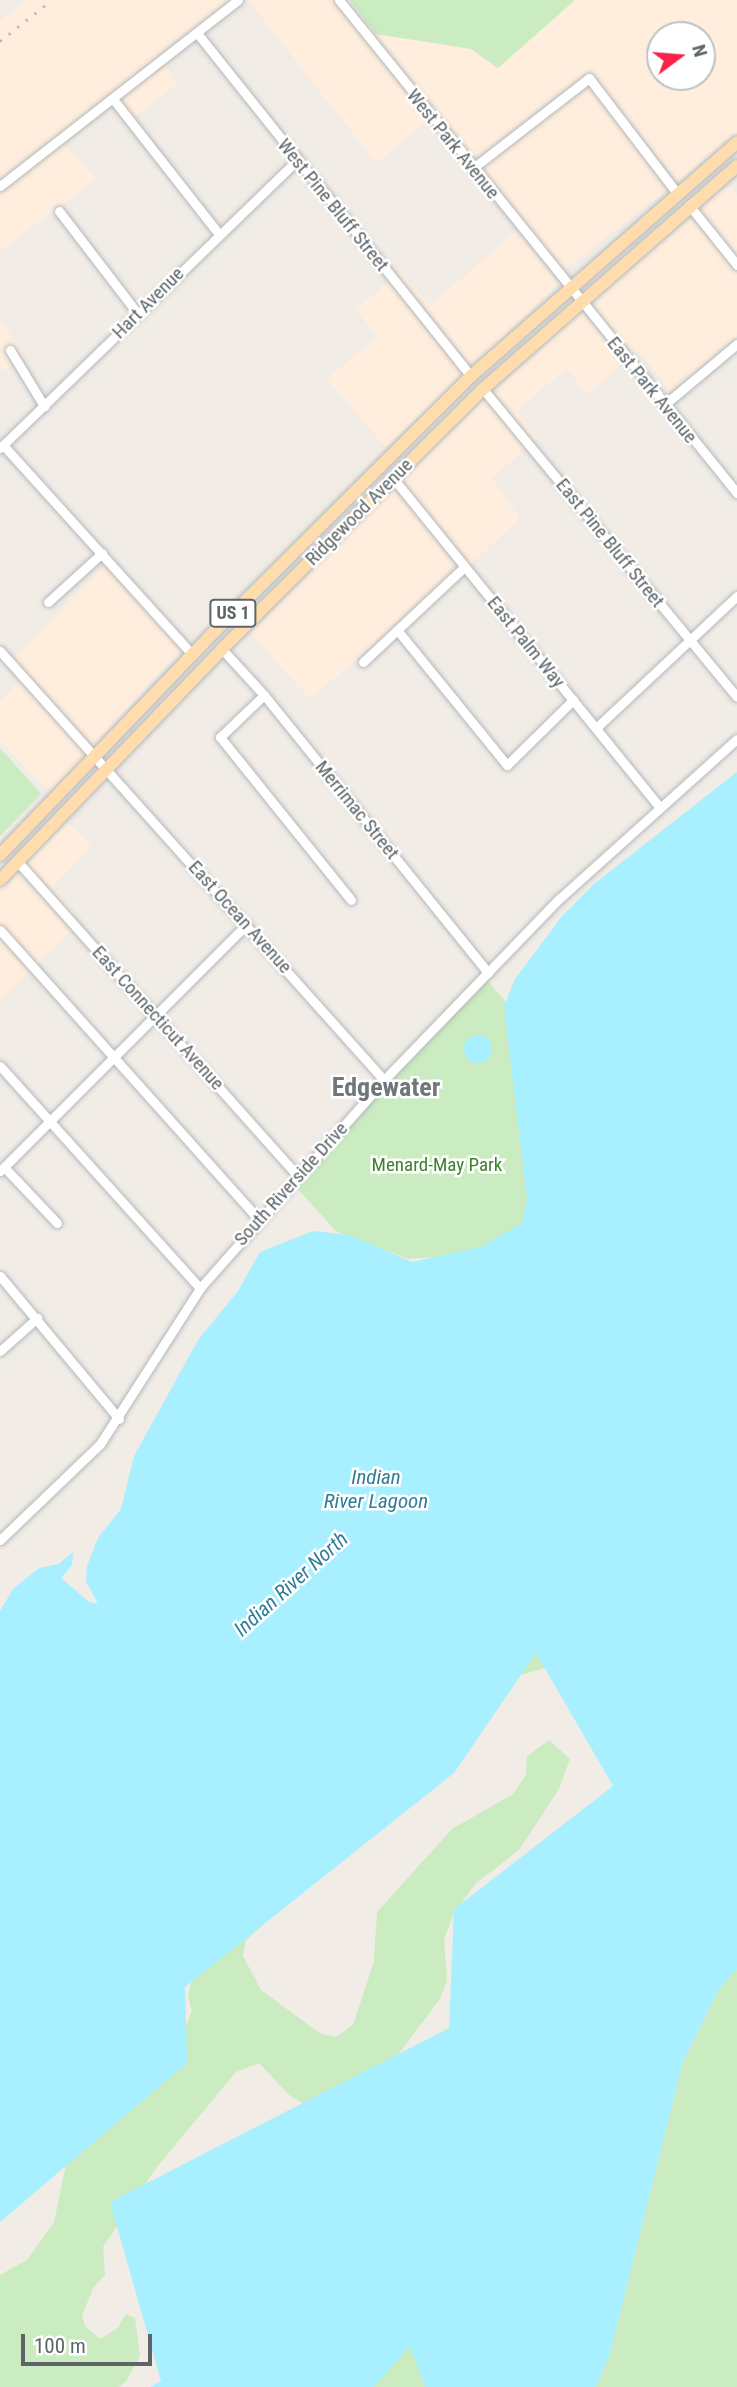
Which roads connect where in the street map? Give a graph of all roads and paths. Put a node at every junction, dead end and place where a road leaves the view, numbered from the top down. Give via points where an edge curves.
1 (238, 0) edge
2 (339, 0) edge
3 (197, 33) junction
4 (113, 99) junction
5 (737, 142) edge
6 (297, 160) junction
7 (737, 166) edge
8 (473, 168) junction
9 (0, 186) edge
10 (677, 193) junction
11 (689, 205) junction
12 (58, 211) dead end
13 (219, 234) junction
14 (737, 265) edge
15 (568, 287) junction
16 (579, 300) junction
17 (138, 314) junction
18 (737, 344) edge
19 (10, 350) dead end
20 (471, 376) junction
21 (461, 386) junction
22 (484, 389) junction
23 (664, 405) junction
24 (44, 406) junction
25 (1, 446) edge
26 (393, 478) junction
27 (737, 494) edge
28 (318, 527) junction
29 (102, 553) junction
30 (464, 567) junction
31 (737, 596) edge
32 (48, 602) dead end
33 (267, 604) junction
34 (398, 631) junction
35 (691, 641) junction
36 (222, 649) junction
37 (0, 651) edge
38 (192, 654) junction
39 (363, 662) dead end
40 (264, 695) junction
41 (737, 697) edge
42 (573, 700) junction
43 (597, 727) junction
44 (737, 739) edge
45 (95, 756) junction
46 (107, 769) junction
47 (659, 806) junction
48 (0, 855) edge
49 (18, 862) junction
50 (0, 880) edge
51 (351, 900) dead end
52 (247, 924) junction
53 (0, 930) edge
54 (488, 973) junction
55 (155, 1016) junction
56 (115, 1058) junction
57 (0, 1066) edge
58 (384, 1080) junction
59 (50, 1120) junction
60 (2, 1169) edge
61 (297, 1175) junction
62 (258, 1219) junction
63 (57, 1223) dead end
64 (0, 1276) edge
65 (200, 1288) junction
66 (37, 1318) junction
67 (0, 1351) edge
68 (119, 1419) junction
69 (0, 1540) edge

1 - 3 street
2 - 8 street, West Park Avenue
3 - 4 street
3 - 6 street, West Pine Bluff Street
4 - 9 street
4 - 13 street
5 - 10 main road, Ridgewood Avenue / US 1
6 - 13 street, Hart Avenue
6 - 20 street, West Pine Bluff Street
7 - 11 main road, Ridgewood Avenue / US 1
8 - 10 street via 589,78
8 - 15 street, West Park Avenue
10 - 15 main road, Ridgewood Avenue / US 1
11 - 14 street
11 - 16 main road, Ridgewood Avenue / US 1
12 - 17 street
13 - 17 street, Hart Avenue
15 - 16 street, East Park Avenue
15 - 20 main road, Ridgewood Avenue / US 1
16 - 22 main road, Ridgewood Avenue / US 1
16 - 23 street, East Park Avenue
17 - 24 street, Hart Avenue
18 - 23 street
19 - 24 street
20 - 21 main road, Ridgewood Avenue / US 1
21 - 26 main road via 460,399 395,462
21 - 28 main road, Ridgewood Avenue / US 1
22 - 26 main road, Ridgewood Avenue / US 1
22 - 35 street, East Pine Bluff Street
23 - 27 street, East Park Avenue
24 - 25 street, Hart Avenue
25 - 29 street
26 - 30 street, East Palm Way
26 - 33 main road, Ridgewood Avenue / US 1
28 - 33 main road via 314,544 270,591
28 - 38 main road, Ridgewood Avenue / US 1
29 - 32 street
29 - 38 street
30 - 34 street
30 - 42 street, East Palm Way
31 - 35 street
33 - 36 main road, Ridgewood Avenue / US 1
34 - 39 street
34 - 42 street via 507,765
35 - 41 street, East Pine Bluff Street
35 - 43 street
36 - 40 street, Merrimac Street
36 - 46 main road, Ridgewood Avenue / US 1
37 - 45 street, East Ocean Avenue
38 - 45 main road, Ridgewood Avenue / US 1
40 - 51 street via 220,737
40 - 54 street, Merrimac Street
42 - 43 street, East Palm Way
43 - 47 street, East Palm Way
44 - 47 street, South Riverside Drive
45 - 46 street, East Ocean Avenue
45 - 48 main road, Ridgewood Avenue / US 1
46 - 49 main road, Ridgewood Avenue / US 1
46 - 52 street, East Ocean Avenue
47 - 54 street, South Riverside Drive
49 - 50 main road, Ridgewood Avenue / US 1
49 - 55 street, East Connecticut Avenue
52 - 55 street
52 - 58 street, East Ocean Avenue
53 - 56 street
54 - 58 street, South Riverside Drive
55 - 56 street
55 - 61 street, East Connecticut Avenue
56 - 59 street
56 - 62 street
57 - 59 street
58 - 61 street, South Riverside Drive
59 - 60 street
59 - 65 street
60 - 63 street
61 - 62 street, South Riverside Drive
62 - 65 street, South Riverside Drive
64 - 66 street
65 - 68 street, South Riverside Drive
66 - 67 street
66 - 68 street
68 - 69 street, South Riverside Drive via 68,1478

